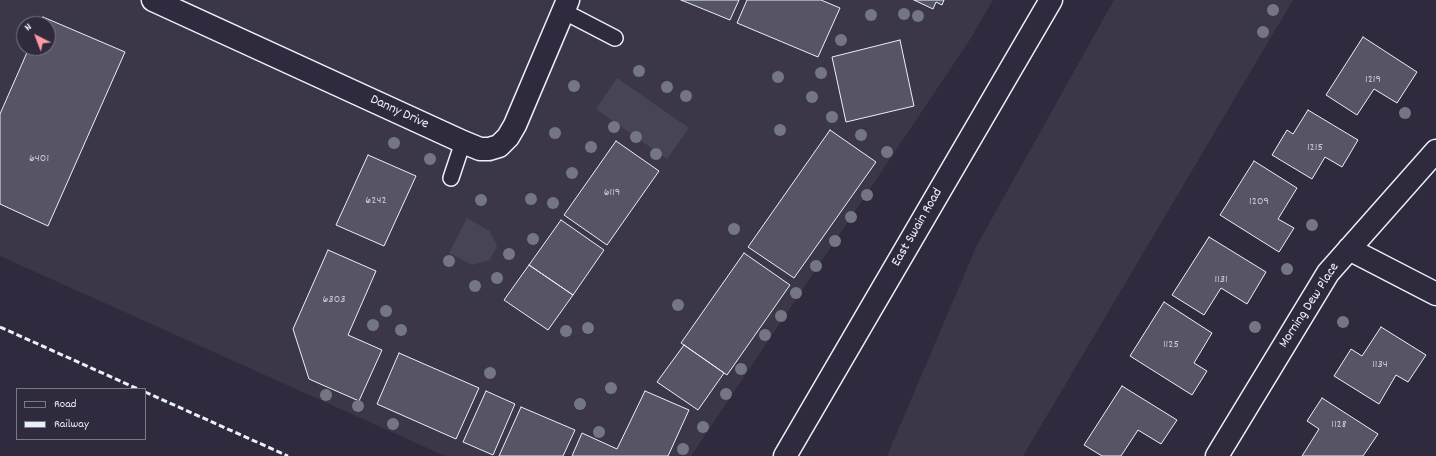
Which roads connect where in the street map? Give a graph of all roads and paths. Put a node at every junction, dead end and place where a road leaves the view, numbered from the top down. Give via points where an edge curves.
1 (154, 0) edge
2 (1051, 0) edge
3 (566, 6) edge
4 (615, 38) dead end
5 (463, 142) junction
6 (1436, 151) edge
7 (451, 178) dead end
8 (1349, 249) junction
9 (1436, 294) edge
10 (784, 456) edge
11 (1217, 456) edge

1 - 5 street, Danny Drive
2 - 10 street, East Swain Road
3 - 4 lane
3 - 5 street, Danny Drive via 508,137 499,146 489,149 480,149
5 - 7 lane
6 - 8 street, Morning Dew Place
8 - 9 street
8 - 11 street, Morning Dew Place via 1328,273

